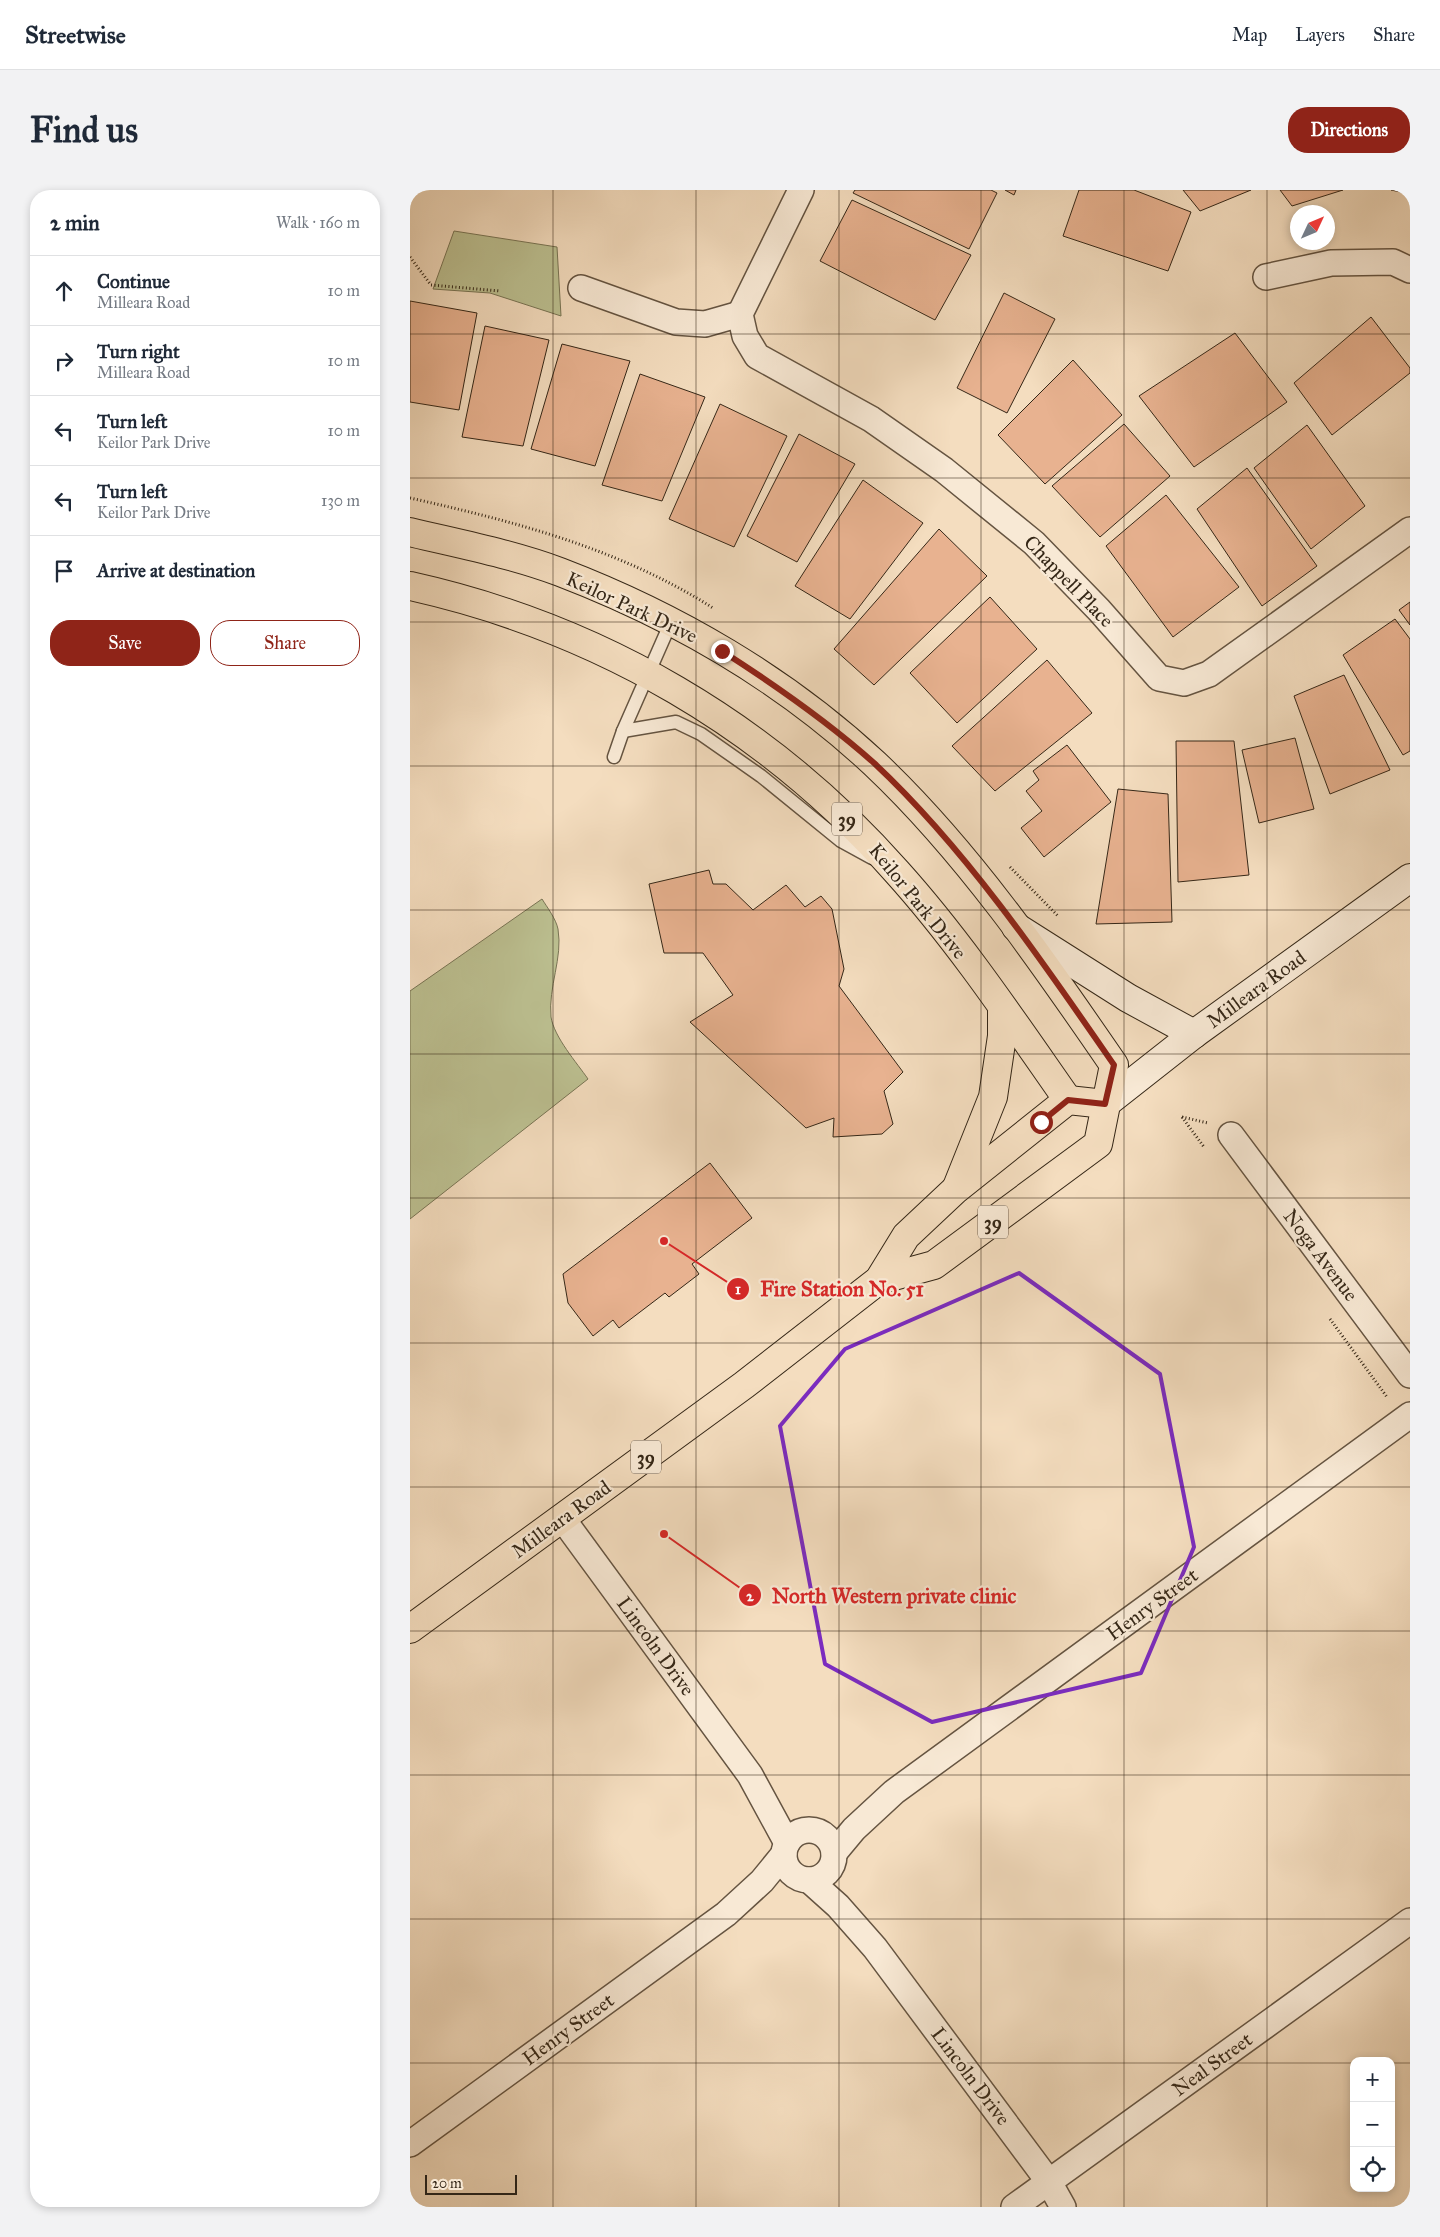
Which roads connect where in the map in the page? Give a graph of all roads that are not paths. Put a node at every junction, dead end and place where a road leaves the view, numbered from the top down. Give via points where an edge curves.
1 (800, 190) edge
2 (1410, 270) edge
3 (1266, 277) dead end
4 (582, 288) dead end
5 (740, 314) junction
6 (1410, 530) edge
7 (410, 532) edge
8 (410, 586) edge
9 (672, 622) junction
10 (650, 674) junction
11 (623, 731) junction
12 (614, 757) dead end
13 (898, 872) junction
14 (1410, 878) edge
15 (1013, 925) junction
16 (1002, 1009) junction
17 (1194, 1034) junction
18 (1068, 1100) junction
19 (1105, 1104) junction
20 (1231, 1135) dead end
21 (956, 1190) junction
22 (879, 1280) junction
23 (1410, 1376) edge
24 (1410, 1415) edge
25 (562, 1518) junction
26 (410, 1629) edge
27 (894, 1792) junction
28 (799, 1840) junction
29 (833, 1857) junction
30 (805, 1879) junction
31 (726, 1914) junction
32 (1410, 1921) edge
33 (875, 1948) junction
34 (410, 2144) edge
35 (1049, 2182) junction
36 (1014, 2207) edge
37 (1063, 2207) edge

1 - 5 street
2 - 3 street via 1393,262 1331,263
4 - 5 street via 676,322 705,324
5 - 6 street, Chappell Place via 745,336 757,356 872,419 944,470 1034,543 1159,678 1184,683 1208,674
7 - 9 main road, Keilor Park Drive / 39 via 514,557 560,572
8 - 10 main road, Keilor Park Drive / 39 via 522,617 596,647
9 - 10 lane
9 - 15 main road, Keilor Park Drive / 39 via 756,672 846,739 925,815
10 - 11 lane
10 - 13 main road, Keilor Park Drive / 39 via 702,705 786,764 862,833
11 - 12 lane
11 - 13 lane via 676,722 701,734 761,776 841,841
13 - 16 main road, Keilor Park Drive / 39
14 - 17 main road, Milleara Road
15 - 17 main road via 1128,998
15 - 19 main road, Keilor Park Drive / 39 via 1114,1065
16 - 18 main road, Keilor Park Drive / 39
16 - 21 main road, 39 via 1002,1036 993,1096
17 - 19 main road, Milleara Road
18 - 19 main road
18 - 21 main road, Milleara Road / 39
19 - 22 main road, Milleara Road / 39 via 1098,1144 934,1266
20 - 23 street, Noga Avenue
21 - 22 main road, Milleara Road / 39 via 906,1236
22 - 25 main road, Milleara Road / 39 via 744,1385
24 - 27 street, Henry Street
25 - 26 main road, Milleara Road / 39
25 - 28 street, Lincoln Drive
27 - 28 street, Henry Street
27 - 29 street, Henry Street via 854,1829
28 - 29 street via 827,1837
28 - 30 street via 789,1869
28 - 31 street, Henry Street
29 - 30 street via 824,1874
29 - 33 street, Lincoln Drive via 847,1899
30 - 31 street, Henry Street via 770,1890
30 - 33 street, Lincoln Drive via 838,1906
31 - 34 street, Henry Street
32 - 35 street, Neal Street
33 - 35 street, Lincoln Drive
35 - 36 street, Neal Street
35 - 37 street, Lincoln Drive

